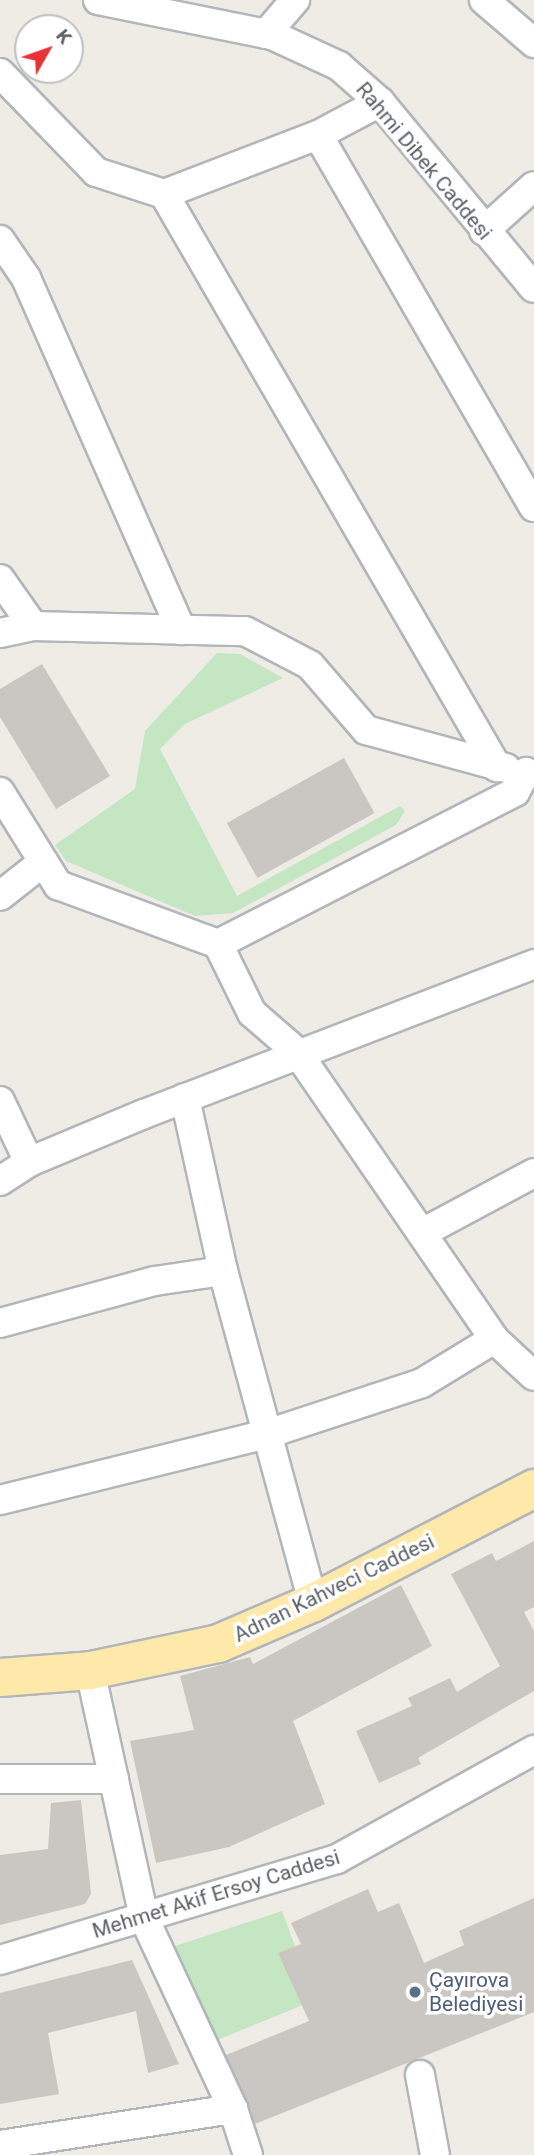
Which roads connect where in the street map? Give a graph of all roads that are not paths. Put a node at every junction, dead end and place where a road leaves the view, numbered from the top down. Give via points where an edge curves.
1 (98, 0) edge
2 (295, 0) edge
3 (484, 0) edge
4 (266, 34) junction
5 (534, 43) edge
6 (0, 73) edge
7 (380, 102) junction
8 (318, 135) junction
9 (534, 186) edge
10 (164, 194) junction
11 (484, 231) junction
12 (0, 240) edge
13 (534, 288) edge
14 (534, 507) edge
15 (0, 579) edge
16 (33, 626) junction
17 (181, 630) junction
18 (0, 633) edge
19 (497, 767) junction
20 (530, 773) edge
21 (0, 792) edge
22 (43, 862) junction
23 (0, 896) edge
24 (218, 944) junction
25 (534, 964) edge
26 (298, 1052) junction
27 (185, 1098) junction
28 (0, 1101) edge
29 (29, 1162) junction
30 (534, 1173) edge
31 (0, 1181) edge
32 (422, 1233) junction
33 (223, 1271) junction
34 (0, 1324) edge
35 (494, 1339) junction
36 (526, 1367) edge
37 (534, 1395) edge
38 (267, 1434) junction
39 (526, 1489) edge
40 (0, 1500) edge
41 (313, 1602) junction
42 (89, 1671) junction
43 (0, 1677) edge
44 (534, 1750) edge
45 (0, 1779) edge
46 (114, 1779) junction
47 (144, 1918) junction
48 (0, 1959) edge
49 (420, 2075) dead end
50 (233, 2109) junction
51 (0, 2146) edge
52 (248, 2155) edge
53 (435, 2155) edge

1 - 4 street, Rahmi Dibek Caddesi
2 - 4 street
3 - 5 street
4 - 7 street, Rahmi Dibek Caddesi via 339,66
6 - 10 street via 96,172
7 - 8 street
7 - 11 street, Rahmi Dibek Caddesi
8 - 10 street
8 - 14 street
9 - 11 street
10 - 19 street
11 - 13 street, Rahmi Dibek Caddesi
12 - 17 street via 26,278
15 - 16 street
16 - 17 street
16 - 18 street
17 - 19 street via 245,631 310,666 366,730
19 - 20 street
20 - 24 street via 515,792
21 - 22 street
22 - 23 street
22 - 24 street via 58,885
24 - 26 street via 252,1013
25 - 26 street
26 - 27 street
26 - 32 street
27 - 29 street
27 - 33 street
28 - 29 street
29 - 31 street
30 - 32 street
32 - 35 street
33 - 34 street via 155,1281
33 - 38 street
35 - 36 street
35 - 38 street via 422,1383
36 - 37 street
38 - 40 street
38 - 41 street
39 - 41 main road, Adnan Kahveci Caddesi
41 - 42 main road, Adnan Kahveci Caddesi via 218,1643
42 - 43 main road, Adnan Kahveci Caddesi
42 - 46 street
44 - 47 street, Mehmet Akif Ersoy Caddesi via 337,1859
45 - 46 street
46 - 47 street
47 - 48 street, Mehmet Akif Ersoy Caddesi
47 - 50 street
49 - 53 street
50 - 51 street
50 - 52 street

